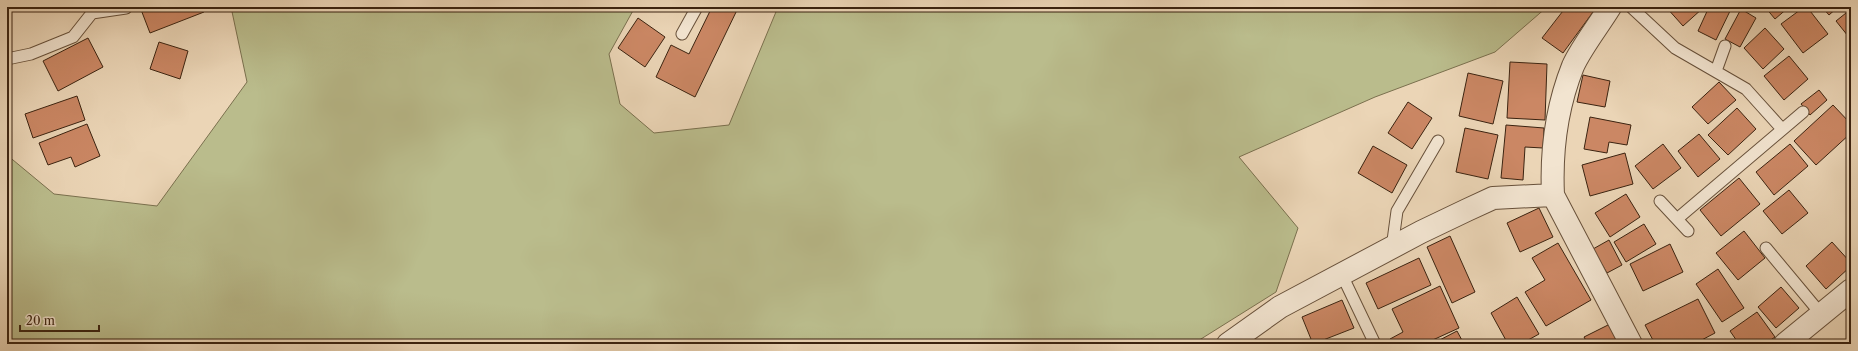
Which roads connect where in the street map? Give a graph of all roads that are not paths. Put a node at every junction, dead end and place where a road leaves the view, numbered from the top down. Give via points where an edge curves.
1 (697, 7) edge
2 (1610, 7) edge
3 (1631, 7) edge
4 (126, 8) edge
5 (89, 10) edge
6 (682, 34) dead end
7 (1725, 46) dead end
8 (7, 59) edge
9 (1716, 71) junction
10 (1803, 112) dead end
11 (1782, 129) junction
12 (1438, 141) dead end
13 (1553, 195) junction
14 (1660, 201) dead end
15 (1677, 219) junction
16 (1688, 231) dead end
17 (1392, 248) junction
18 (1766, 248) dead end
19 (1342, 275) junction
20 (1851, 290) edge
21 (1821, 314) junction
22 (1228, 344) edge
23 (1375, 344) edge
24 (1631, 344) edge
25 (1785, 344) edge

1 - 6 lane
2 - 13 street via 1574,65 1560,107 1552,172
3 - 9 lane via 1675,48
4 - 5 lane
5 - 8 lane via 73,37 31,54
7 - 9 lane
9 - 11 lane via 1746,90
10 - 11 lane
11 - 15 lane
12 - 17 lane via 1397,210
13 - 17 street via 1493,198
13 - 24 street
14 - 15 lane
15 - 16 lane
17 - 19 street
18 - 21 lane
19 - 22 street via 1280,307
19 - 23 lane
20 - 21 street
21 - 25 street

